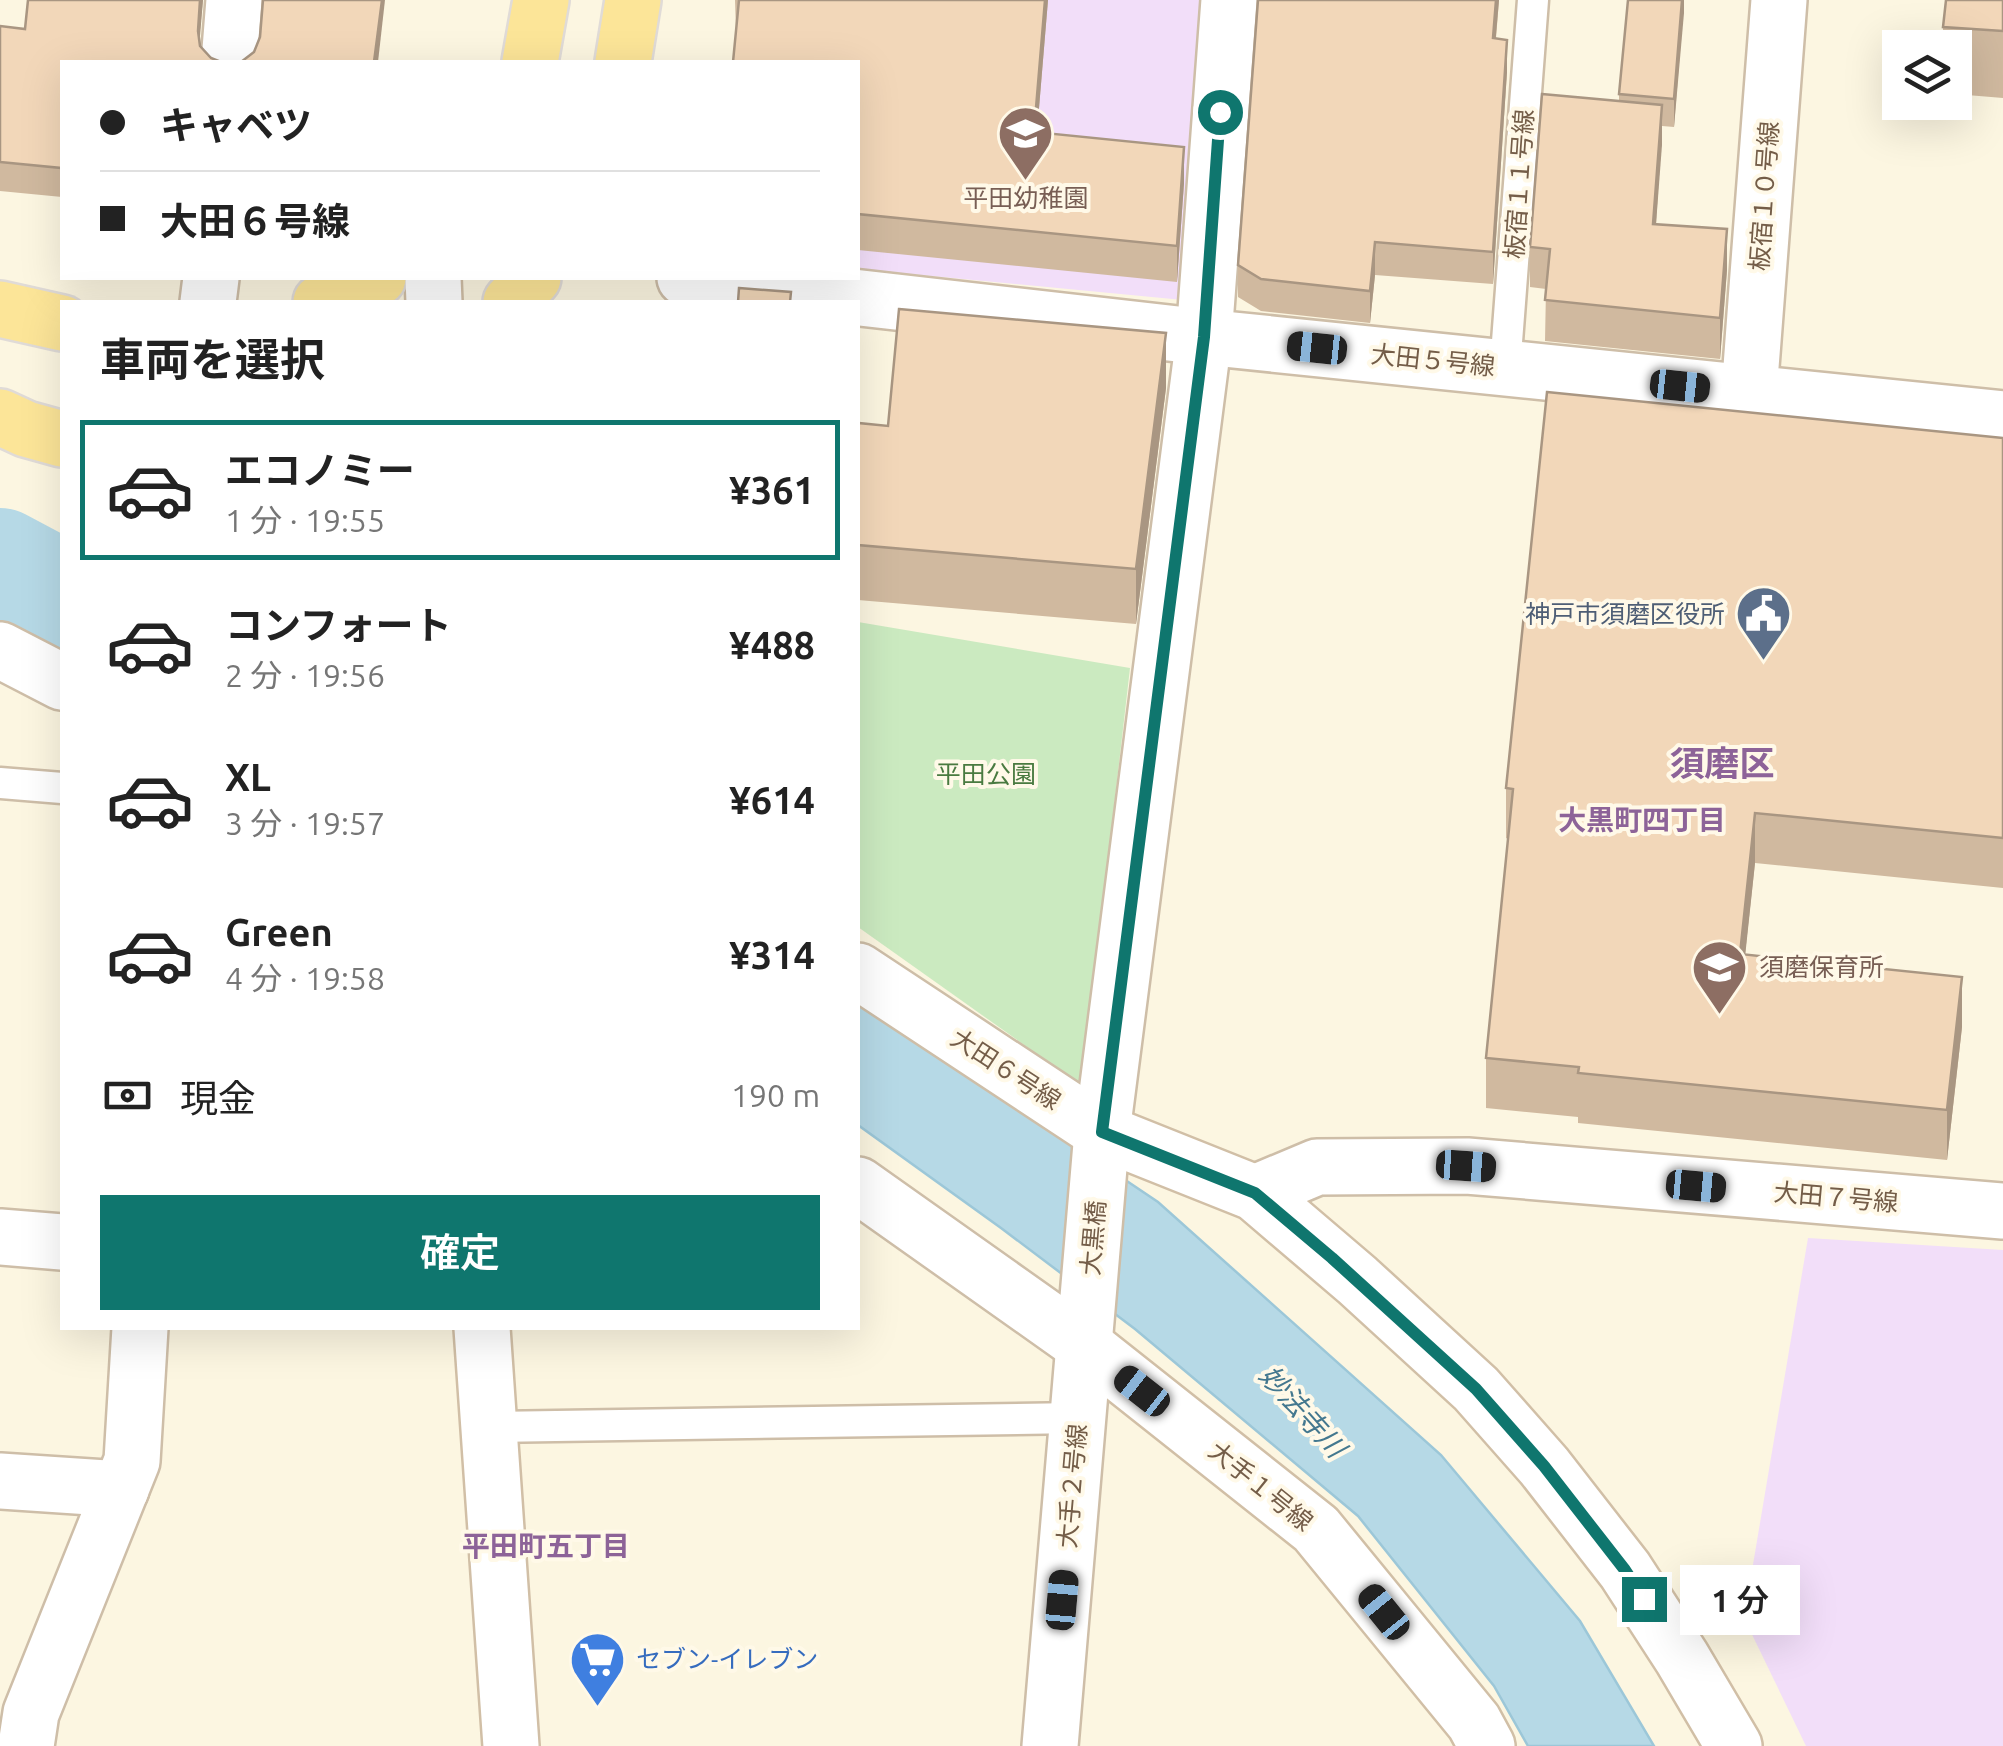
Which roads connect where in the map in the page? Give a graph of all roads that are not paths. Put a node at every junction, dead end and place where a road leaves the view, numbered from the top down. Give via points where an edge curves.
1 (234, 0) edge
2 (541, 0) edge
3 (633, 0) edge
4 (1229, 0) edge
5 (1533, 0) edge
6 (1779, 0) edge
7 (230, 60) edge
8 (530, 60) edge
9 (622, 60) edge
10 (373, 280) edge
11 (531, 280) edge
12 (704, 280) edge
13 (326, 300) edge
14 (513, 300) edge
15 (0, 309) edge
16 (60, 324) edge
17 (1204, 337) junction
18 (1506, 368) junction
19 (1750, 392) junction
20 (0, 417) edge
21 (2003, 419) edge
22 (60, 438) edge
23 (0, 650) edge
24 (60, 681) edge
25 (0, 783) edge
26 (60, 788) edge
27 (860, 972) edge
28 (1102, 1132) junction
29 (860, 1186) edge
30 (1255, 1193) junction
31 (2003, 1211) edge
32 (0, 1237) edge
33 (60, 1242) edge
34 (140, 1330) edge
35 (482, 1330) edge
36 (1084, 1344) junction
37 (1078, 1418) junction
38 (488, 1426) junction
39 (0, 1481) edge
40 (121, 1489) junction
41 (19, 1722) edge
42 (512, 1746) edge
43 (1050, 1746) edge
44 (1487, 1746) edge
45 (1734, 1746) edge

1 - 7 street
2 - 8 main road
3 - 9 main road
4 - 17 street, 大黒橋
5 - 18 lane, 板宿１１号線
6 - 19 street, 板宿１０号線
10 - 13 main road
11 - 14 main road
12 - 17 street, 大田５号線
15 - 16 main road
17 - 18 street, 大田５号線
17 - 28 street, 大黒橋
18 - 19 street, 大田５号線
19 - 21 street, 大田５号線
20 - 22 main road
23 - 24 street
25 - 26 lane
27 - 28 street, 大田６号線
28 - 30 street, 大田６号線
28 - 36 street, 大黒橋
29 - 36 street, 大手１号線
30 - 31 street, 大田７号線 via 1317,1167 1466,1166
30 - 45 street, 大田６号線 via 1476,1389 1544,1466 1625,1570
32 - 33 street
34 - 40 street via 132,1461
35 - 38 street
36 - 37 street, 大手２号線
36 - 44 street, 大手１号線 via 1316,1529
37 - 38 lane
37 - 43 street, 大手２号線
38 - 42 street
39 - 40 street
40 - 41 street

